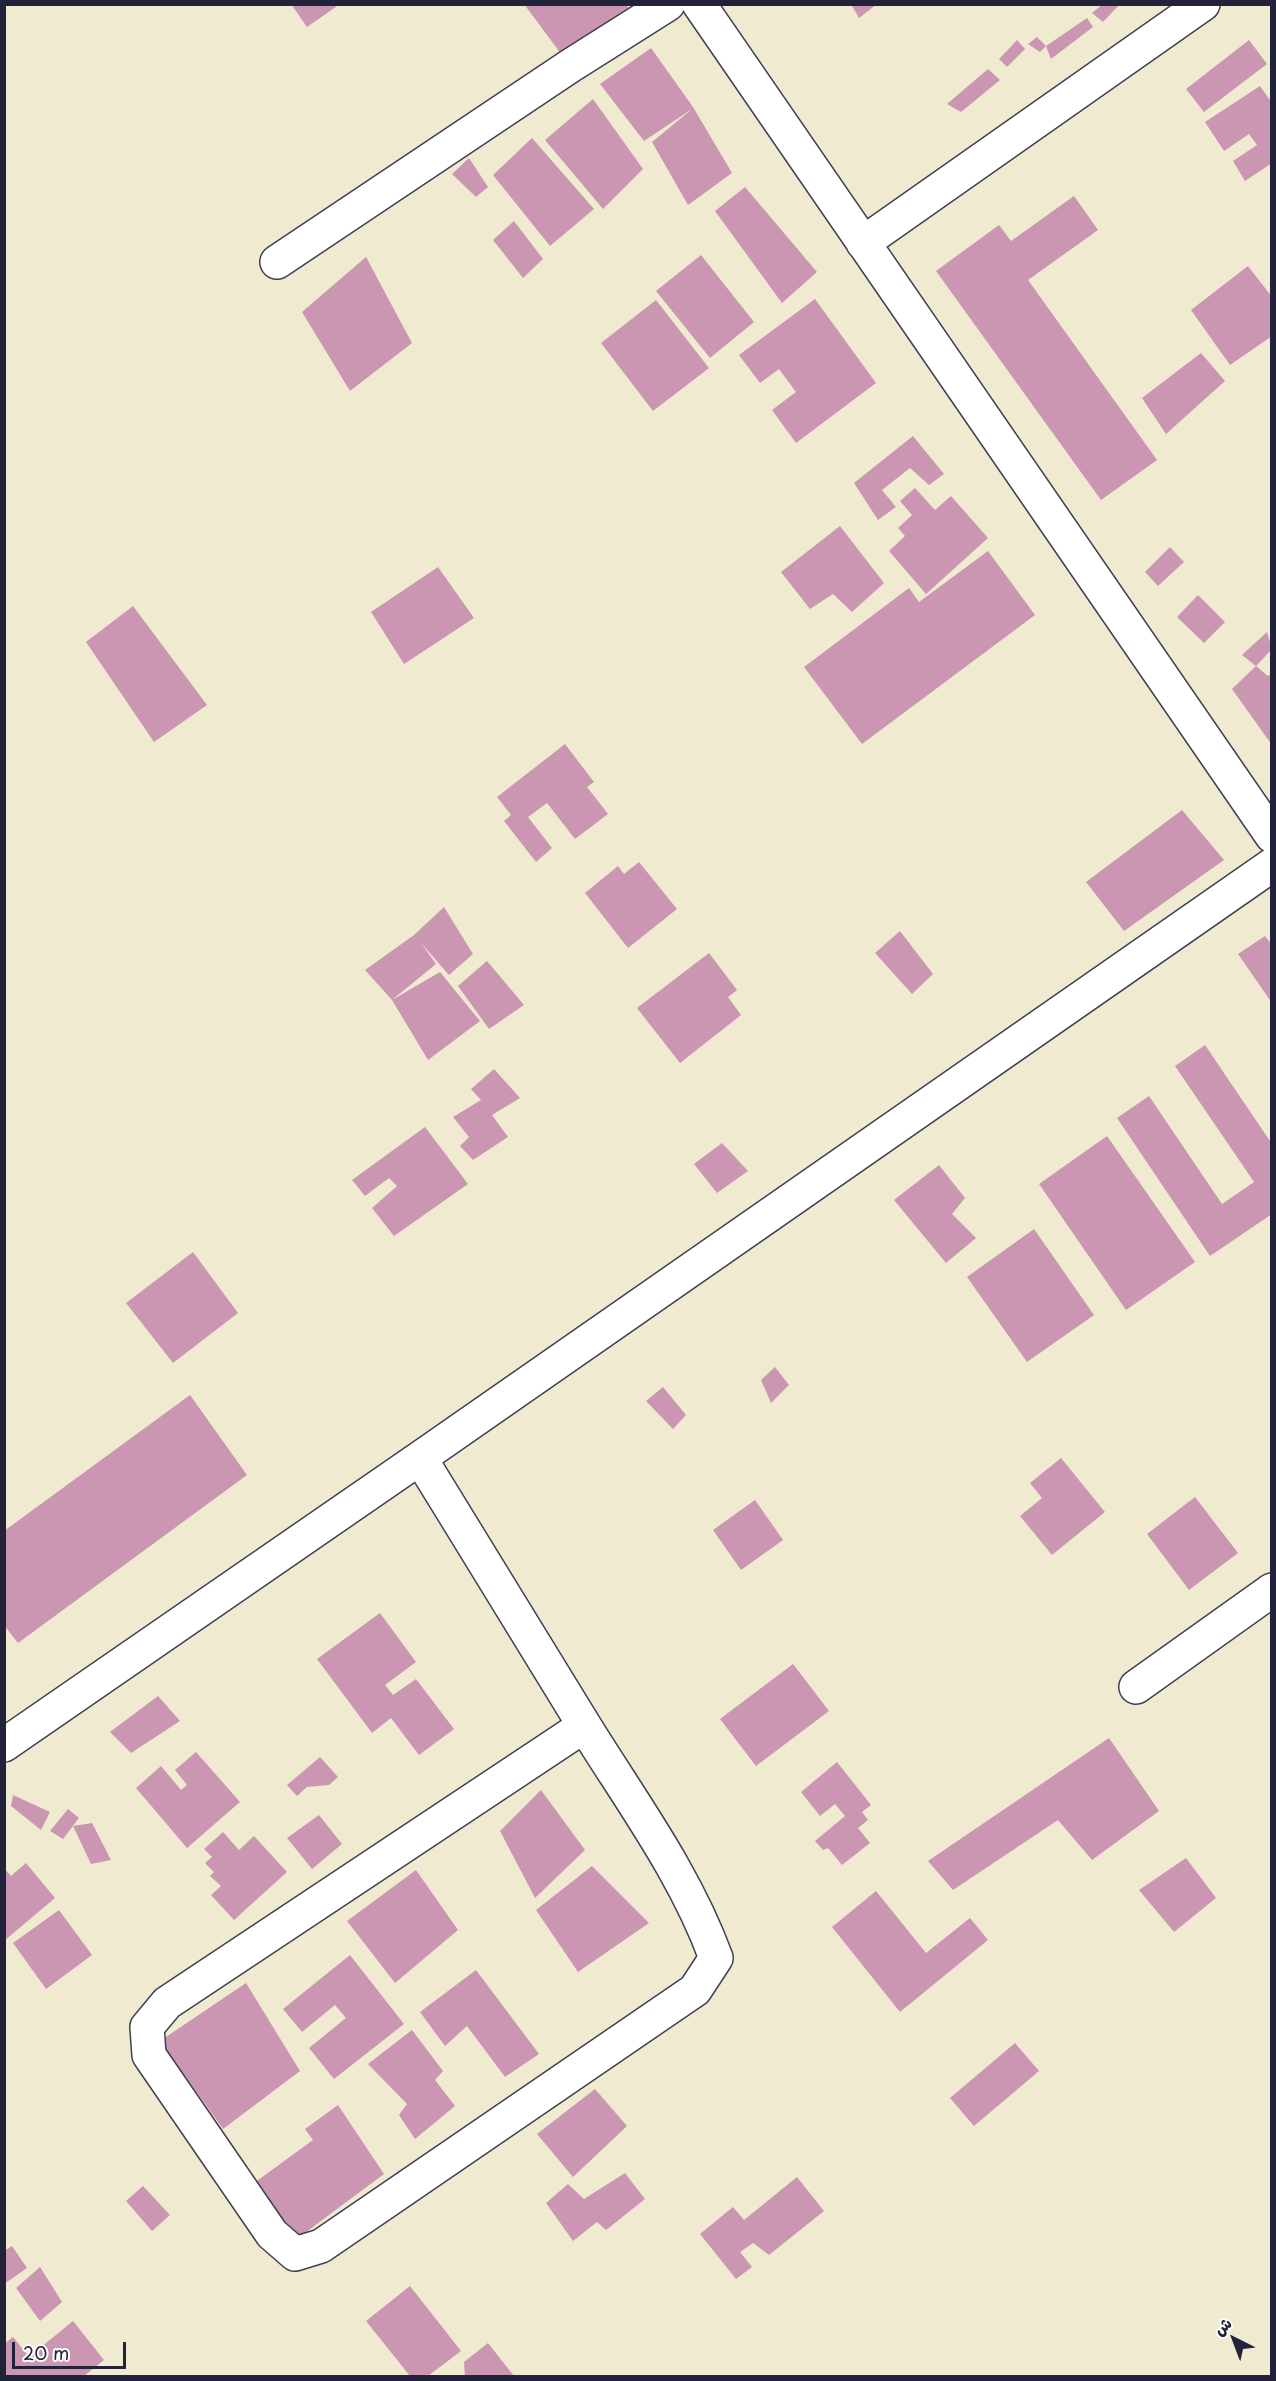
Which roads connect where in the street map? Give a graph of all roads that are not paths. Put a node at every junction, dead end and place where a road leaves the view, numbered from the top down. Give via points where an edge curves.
1 (668, 4) edge
2 (699, 4) edge
3 (1203, 4) edge
4 (863, 243) junction
5 (277, 262) dead end
6 (1272, 836) edge
7 (1272, 864) edge
8 (420, 1458) junction
9 (1272, 1590) edge
10 (1136, 1687) dead end
11 (584, 1726) junction
12 (4, 1745) edge

1 - 5 street
2 - 4 street
3 - 4 street
4 - 6 street
7 - 8 street
8 - 11 street
8 - 12 street
9 - 10 street
11 - 11 street via 671,1862 704,1924 716,1958 695,1990 321,2246 295,2254 272,2234 149,2055 147,2027 167,2003

